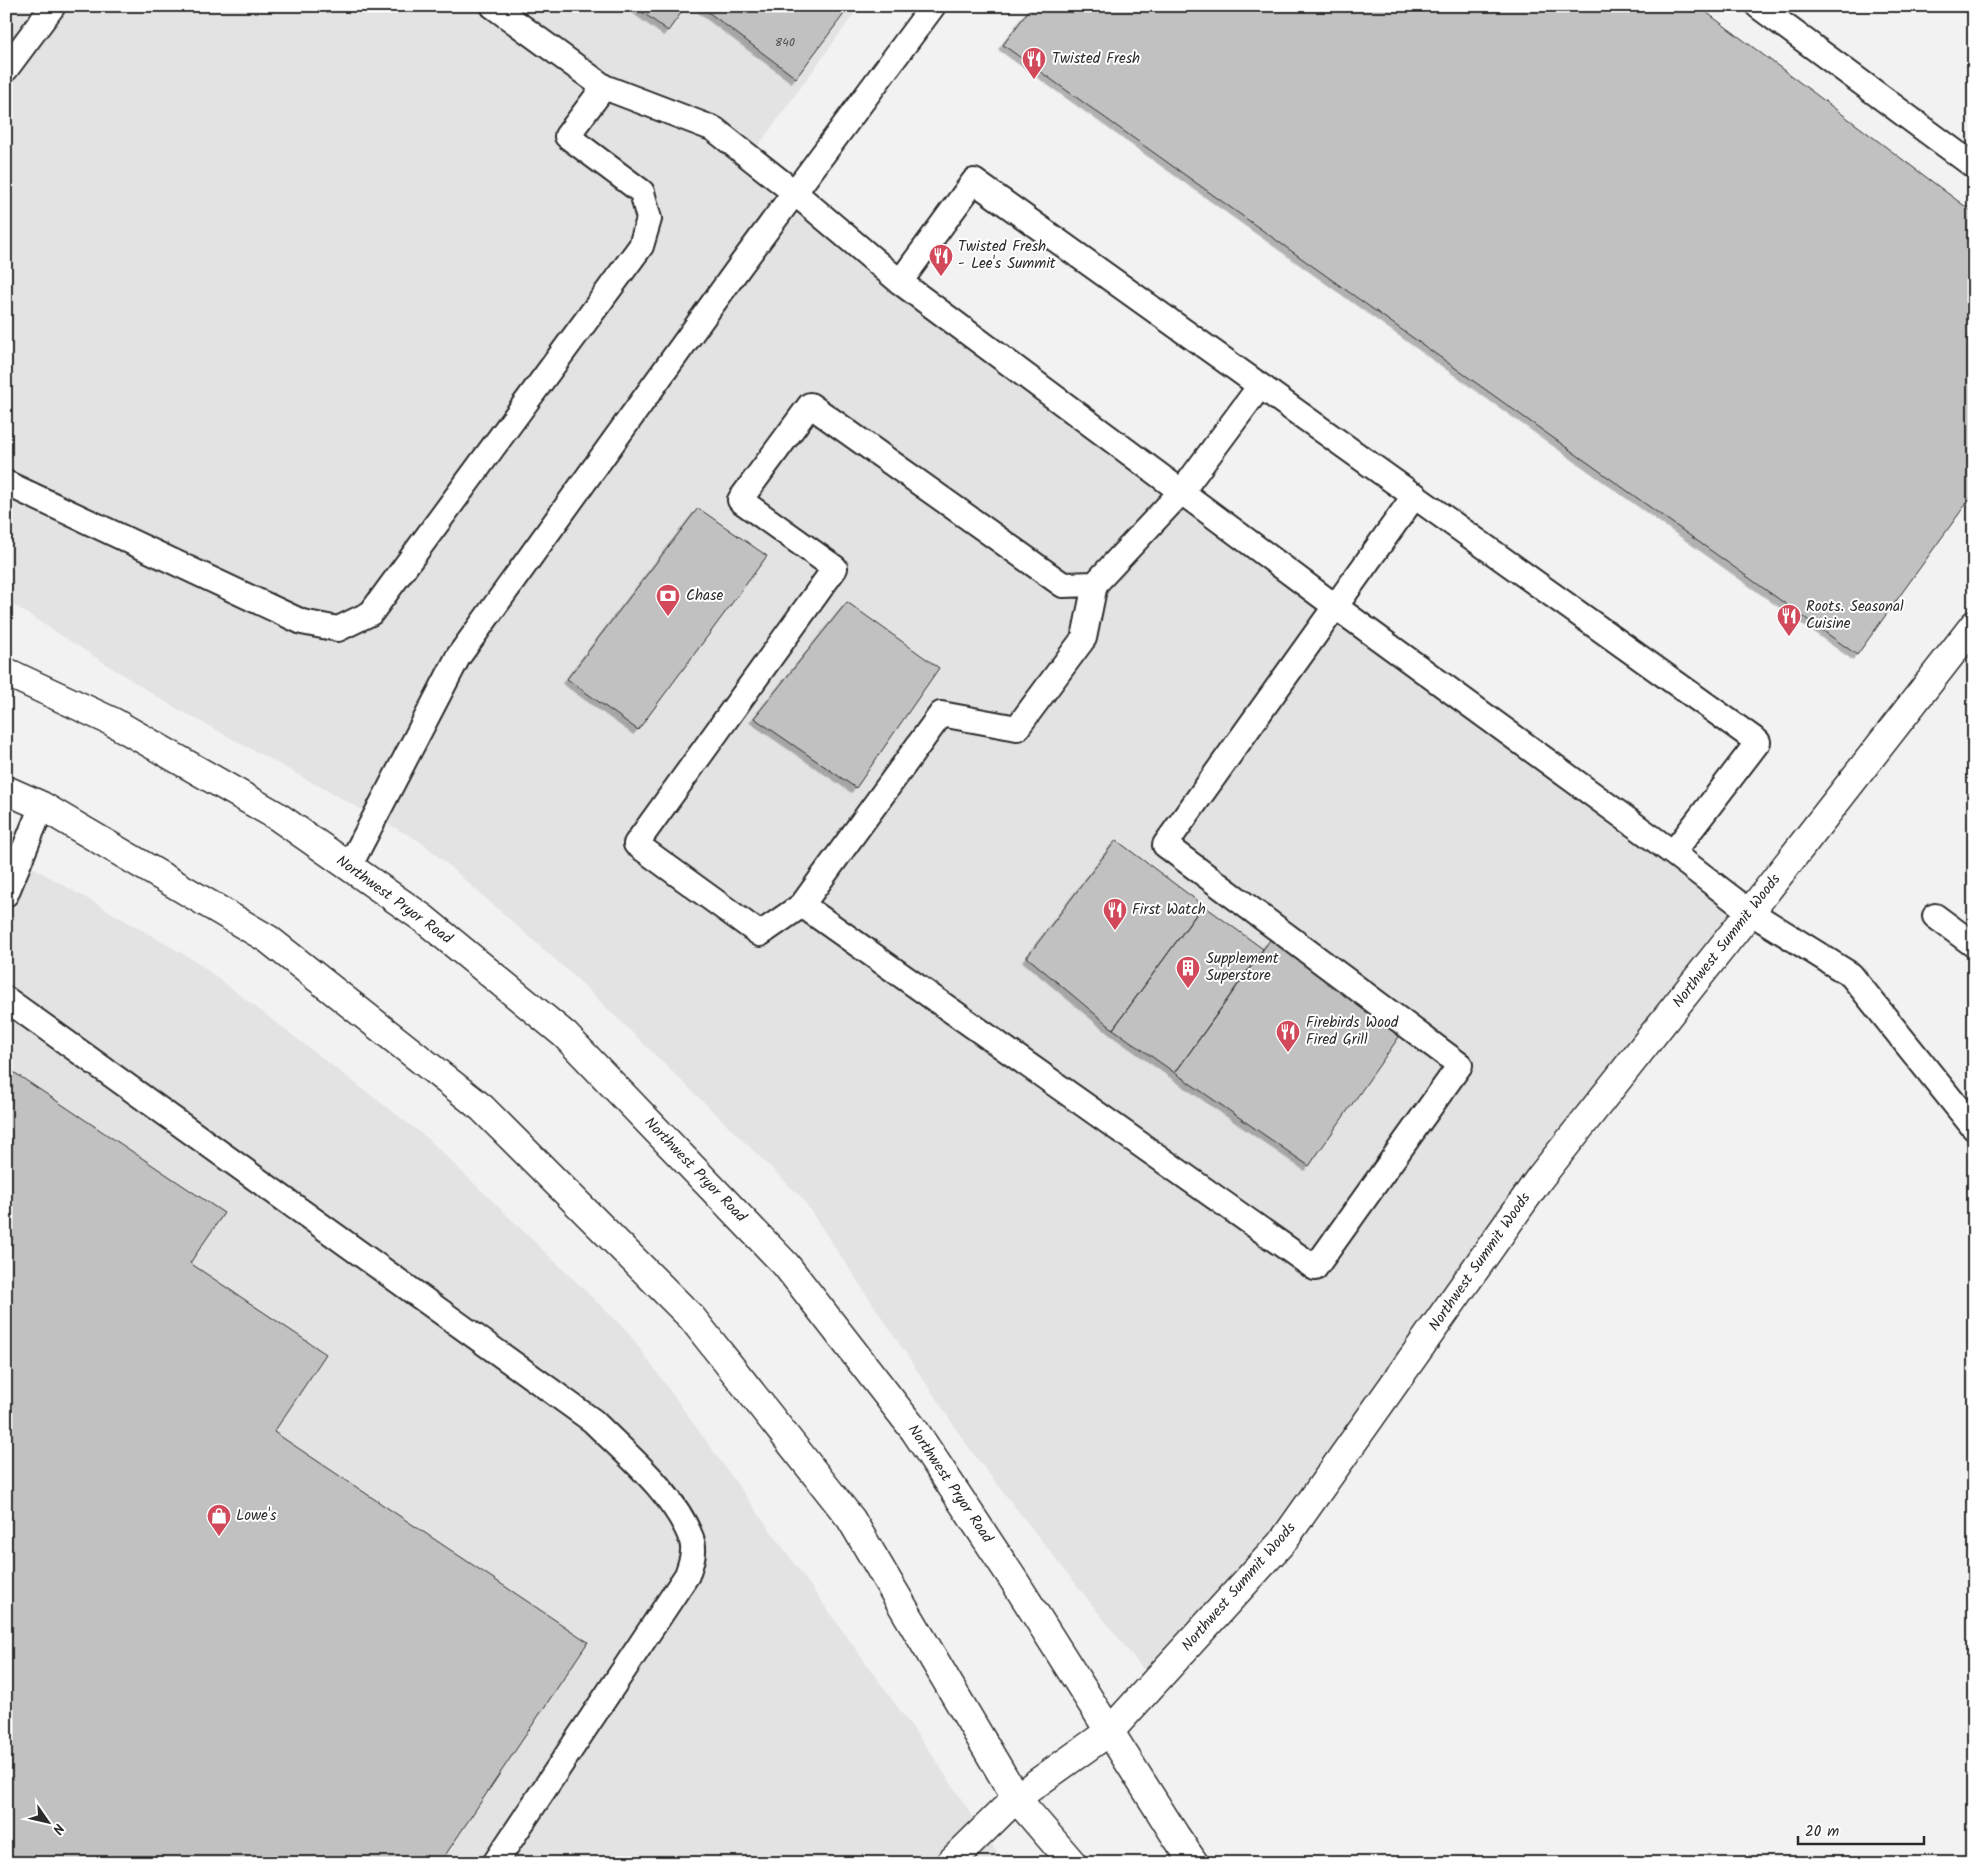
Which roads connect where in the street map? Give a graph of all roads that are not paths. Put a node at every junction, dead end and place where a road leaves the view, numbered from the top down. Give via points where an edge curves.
1 (52, 6) edge
2 (493, 6) edge
3 (933, 6) edge
4 (1758, 6) edge
5 (6, 70) edge
6 (604, 87) junction
7 (1974, 166) edge
8 (795, 193) junction
9 (900, 282) junction
10 (1260, 386) junction
11 (6, 484) edge
12 (1182, 491) junction
13 (1415, 495) junction
14 (1095, 584) junction
15 (1336, 607) junction
16 (1974, 624) edge
17 (6, 672) edge
18 (6, 790) edge
19 (42, 806) junction
20 (1673, 853) junction
21 (350, 867) junction
22 (6, 894) edge
23 (802, 906) junction
24 (1750, 912) junction
25 (1935, 916) dead end
26 (1974, 945) edge
27 (6, 999) edge
28 (1974, 1128) edge
29 (1110, 1731) junction
30 (1016, 1798) junction
31 (495, 1863) edge
32 (950, 1863) edge
33 (1072, 1863) edge
34 (1194, 1863) edge

1 - 5 lane
2 - 6 lane
3 - 8 lane
4 - 7 lane
6 - 8 lane via 714,129
6 - 11 lane via 567,136 642,192 649,219 641,246 371,613 338,629 302,622
8 - 9 lane
8 - 21 lane via 458,657
9 - 10 lane via 974,181
9 - 12 lane
10 - 12 lane
10 - 13 lane
12 - 14 lane
12 - 15 lane
13 - 15 lane
13 - 20 lane via 1758,742
14 - 23 lane via 1084,638 1016,728 941,714
14 - 23 lane via 1062,586 810,405 740,500 835,568 636,844 760,934
15 - 20 lane
15 - 23 lane via 1165,845 1460,1065 1315,1268
16 - 24 main road, Northwest Summit Woods
17 - 21 main road, Northwest Pryor Road via 113,722 277,816
18 - 19 main road
19 - 22 lane
19 - 30 main road via 268,939 482,1108 692,1318 851,1520
20 - 24 lane
21 - 29 main road, Northwest Pryor Road via 424,919 564,1035 786,1265 915,1431
24 - 28 lane via 1851,975
24 - 29 main road, Northwest Summit Woods via 1539,1179 1283,1540
25 - 26 lane
27 - 31 lane via 593,1421 668,1496 692,1539 693,1558 687,1575
29 - 30 main road, Northwest Summit Woods
29 - 34 main road, Northwest Pryor Road
30 - 32 main road, Northwest Summit Woods
30 - 33 main road

